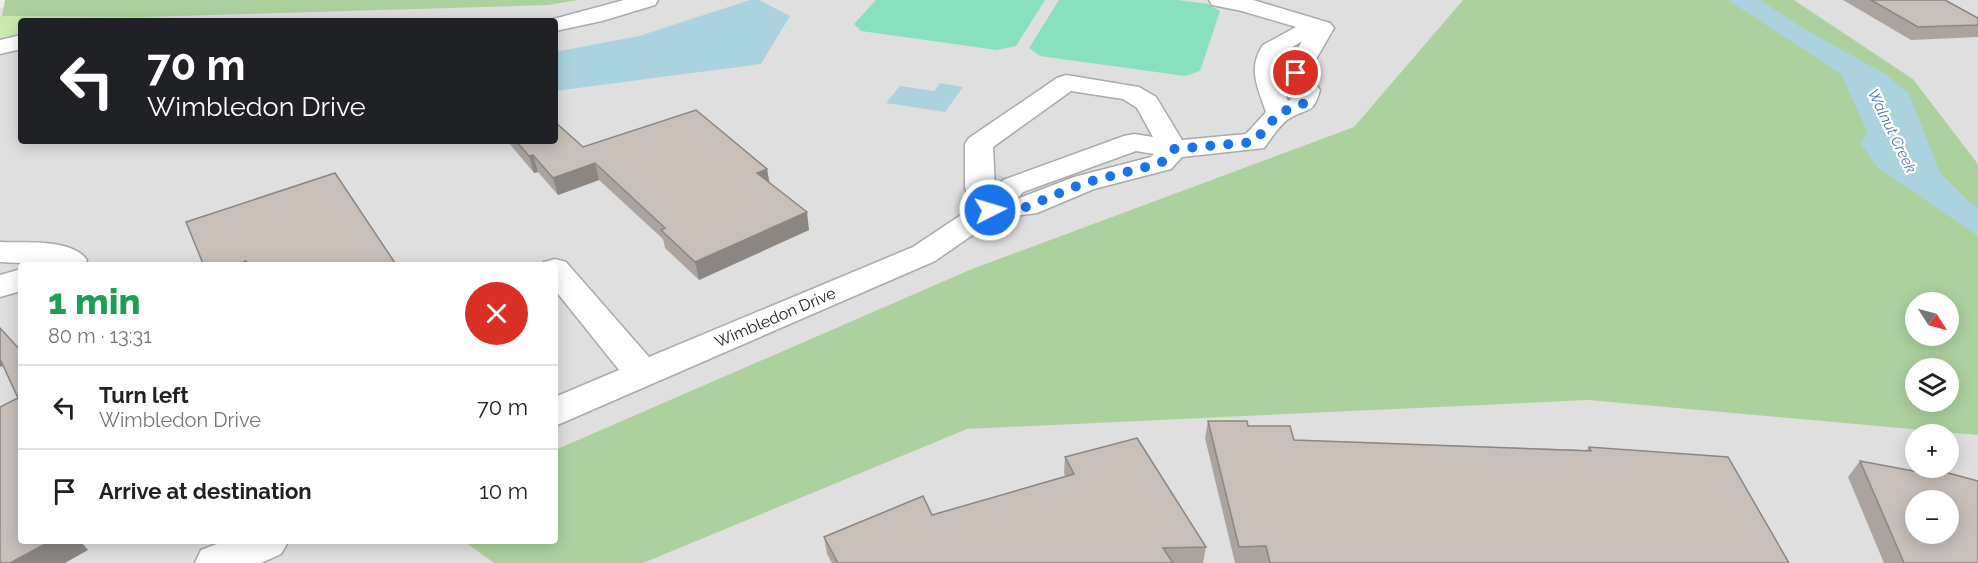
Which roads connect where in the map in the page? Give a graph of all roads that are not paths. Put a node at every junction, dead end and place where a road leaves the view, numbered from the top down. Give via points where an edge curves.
1 (647, 0) edge
2 (1220, 0) edge
3 (558, 23) edge
4 (18, 43) edge
5 (0, 47) edge
6 (1174, 149) junction
7 (990, 210) junction
8 (0, 252) edge
9 (66, 262) edge
10 (558, 273) edge
11 (18, 280) edge
12 (0, 287) edge
13 (642, 373) junction
14 (558, 411) edge
15 (261, 544) edge
16 (218, 563) edge

1 - 3 street
2 - 6 street via 1322,28 1296,73 1306,90 1303,104 1279,113 1254,142
4 - 5 street
6 - 7 street, Wimbledon Drive via 1161,163 1084,183 1026,207
6 - 7 street via 1146,104 1130,92 1066,83 979,144 980,188
7 - 13 street, Wimbledon Drive via 924,254
8 - 9 street via 51,253
10 - 13 street
11 - 12 street
13 - 14 street, Wimbledon Drive
15 - 16 street

